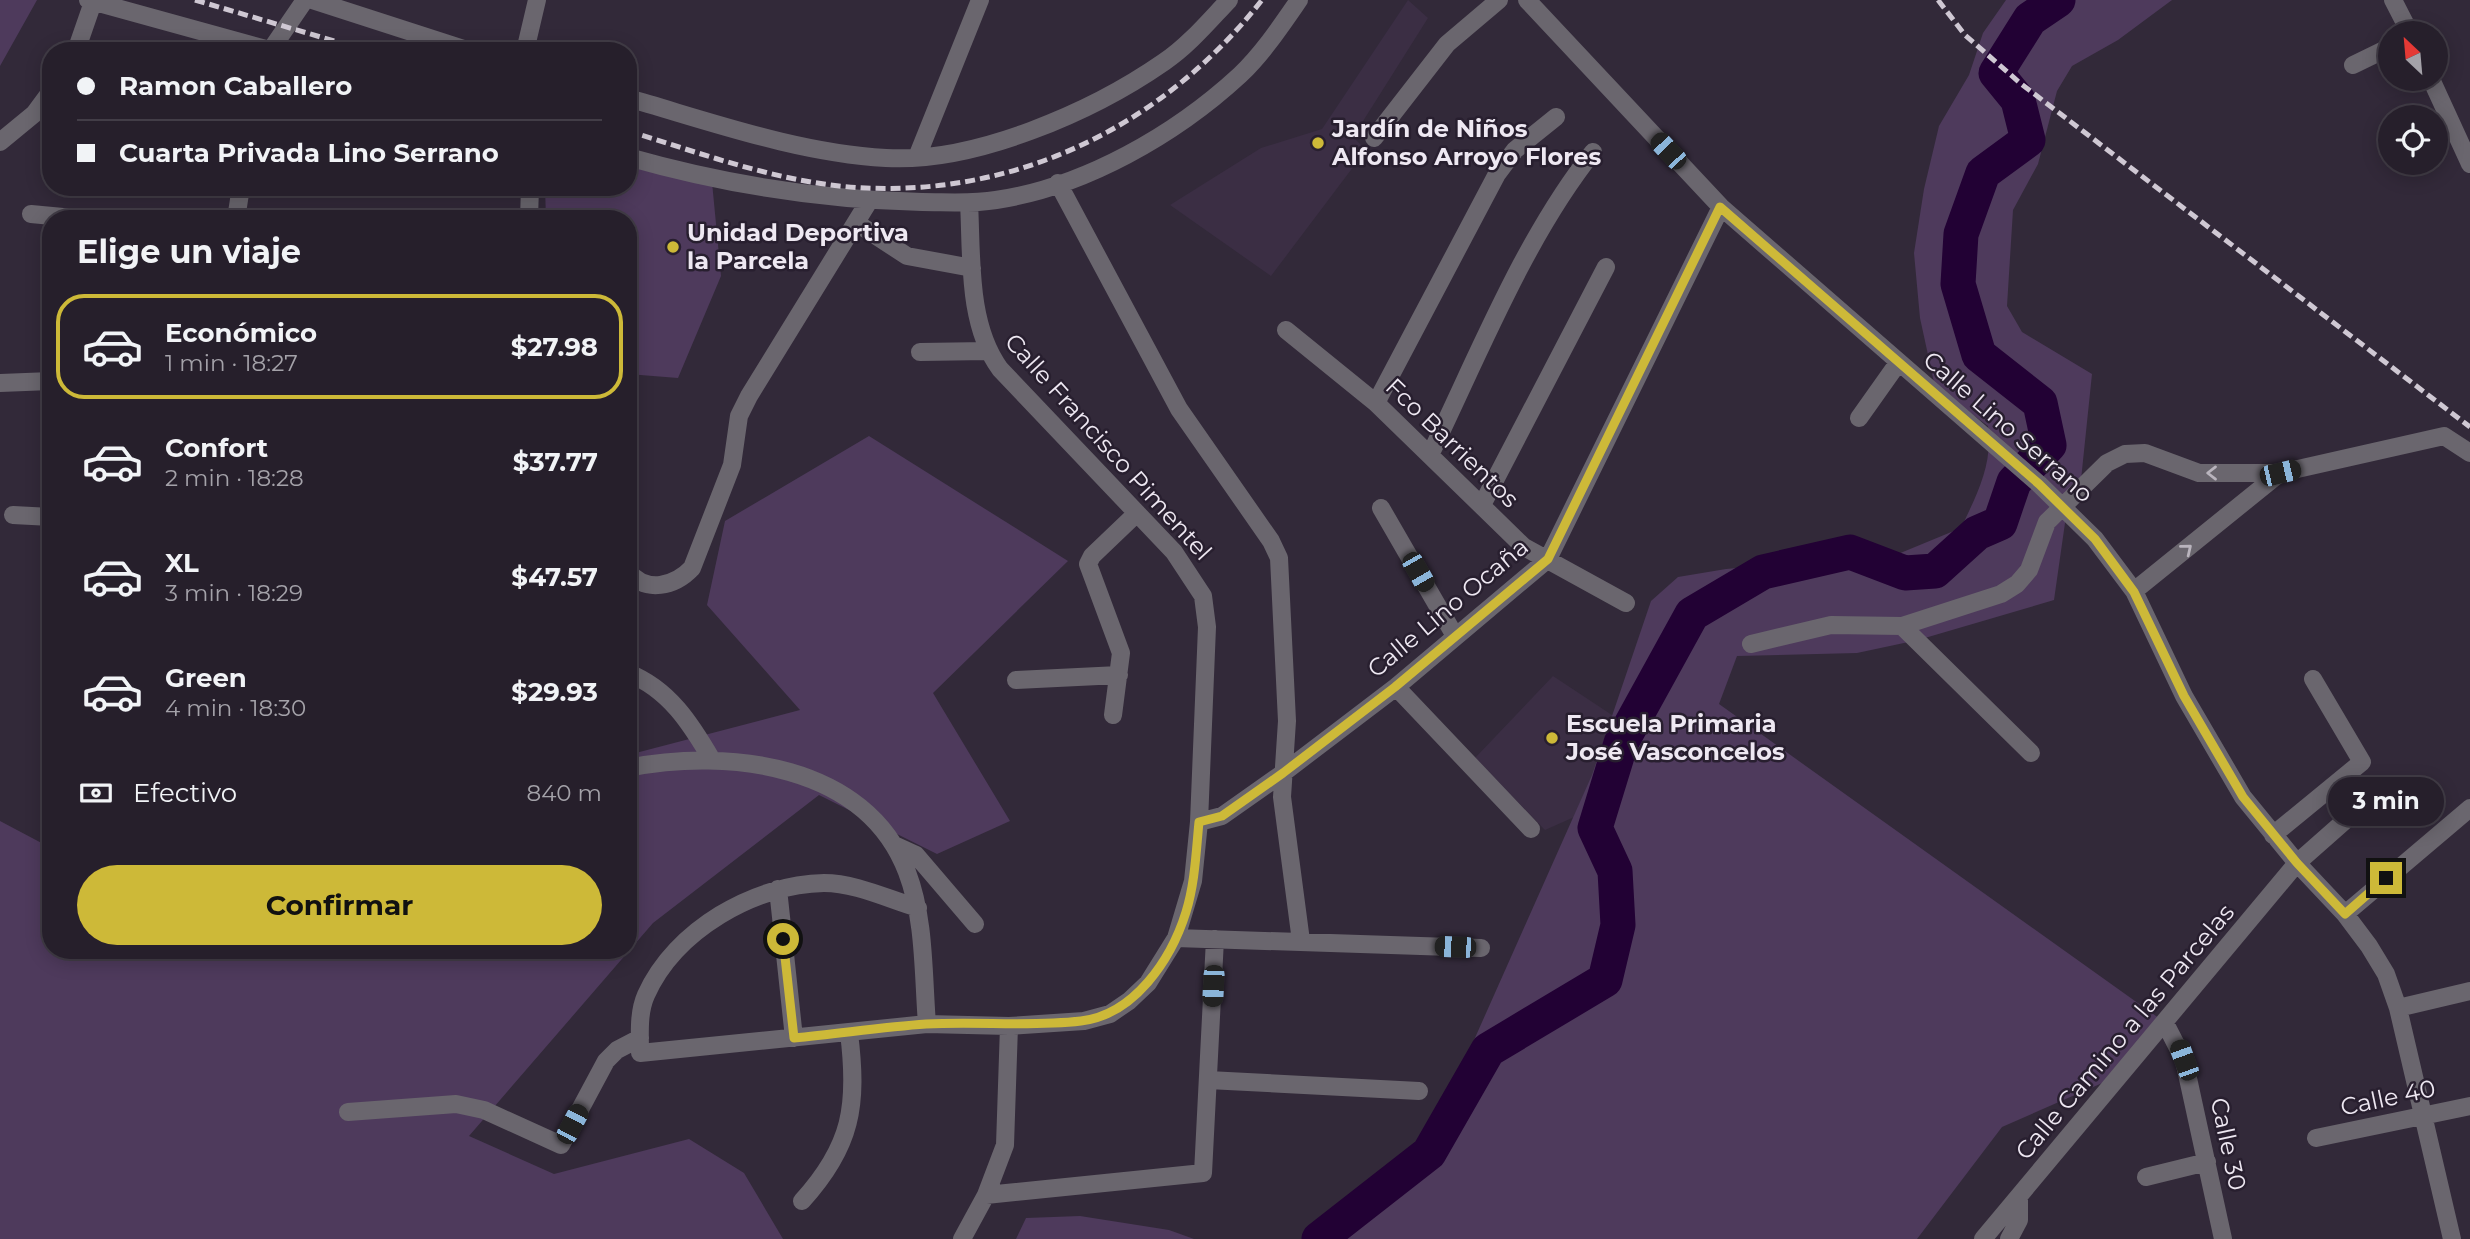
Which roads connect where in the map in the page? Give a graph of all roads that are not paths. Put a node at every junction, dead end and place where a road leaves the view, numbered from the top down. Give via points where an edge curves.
1 (305, 0) edge
2 (312, 0) edge
3 (537, 0) edge
4 (980, 0) edge
5 (1229, 0) edge
6 (1299, 0) edge
7 (1499, 0) edge
8 (1527, 0) edge
9 (2393, 0) edge
10 (90, 1) edge
11 (2404, 21) edge
12 (79, 42) edge
13 (241, 42) edge
14 (276, 42) edge
15 (442, 42) edge
16 (527, 42) edge
17 (2378, 53) edge
18 (2353, 65) dead end
19 (2437, 91) edge
20 (637, 100) edge
21 (42, 103) edge
22 (1556, 117) dead end
23 (1374, 138) dead end
24 (0, 142) edge
25 (1593, 152) dead end
26 (917, 157) junction
27 (637, 159) edge
28 (2470, 164) edge
29 (1058, 183) junction
30 (869, 201) junction
31 (970, 202) junction
32 (1720, 207) junction
33 (31, 214) dead end
34 (42, 215) edge
35 (858, 224) junction
36 (1606, 267) dead end
37 (972, 268) junction
38 (1286, 330) dead end
39 (987, 351) junction
40 (920, 352) dead end
41 (1898, 363) junction
42 (42, 381) edge
43 (0, 383) edge
44 (1376, 402) junction
45 (1858, 418) dead end
46 (2470, 453) edge
47 (1430, 454) junction
48 (2280, 473) junction
49 (1482, 505) junction
50 (2062, 507) junction
51 (1381, 509) dead end
52 (1137, 513) junction
53 (13, 515) dead end
54 (42, 517) edge
55 (1548, 559) junction
56 (637, 580) edge
57 (2134, 592) junction
58 (1626, 603) dead end
59 (1902, 626) junction
60 (1455, 636) junction
61 (1751, 644) dead end
62 (1119, 675) junction
63 (637, 678) edge
64 (1016, 680) dead end
65 (2313, 680) dead end
66 (1395, 687) junction
67 (1113, 715) dead end
68 (2031, 753) dead end
69 (712, 760) junction
70 (637, 766) edge
71 (1283, 773) junction
72 (2382, 788) dead end
73 (2470, 808) edge
74 (1199, 822) junction
75 (1531, 829) dead end
76 (2273, 835) junction
77 (894, 845) junction
78 (2297, 863) junction
79 (778, 889) junction
80 (918, 908) junction
81 (2345, 914) junction
82 (975, 924) dead end
83 (1176, 938) junction
84 (1215, 939) junction
85 (1301, 941) junction
86 (1481, 948) dead end
87 (2470, 991) edge
88 (2398, 1008) junction
89 (2165, 1023) junction
90 (927, 1024) junction
91 (1009, 1026) junction
92 (849, 1033) junction
93 (640, 1038) junction
94 (794, 1038) junction
95 (1208, 1080) junction
96 (1419, 1091) dead end
97 (2470, 1106) edge
98 (348, 1112) dead end
99 (2423, 1116) junction
100 (2316, 1138) dead end
101 (2207, 1162) junction
102 (2146, 1177) dead end
103 (986, 1195) junction
104 (2019, 1197) junction
105 (802, 1200) dead end
106 (962, 1239) edge
107 (1983, 1239) edge
108 (2009, 1239) edge
109 (2223, 1239) edge
110 (2452, 1239) edge

1 - 14 street
2 - 15 street
3 - 16 street
4 - 26 street
5 - 26 street via 1166,61 1126,86 1003,140
6 - 29 street via 1241,74 1199,108 1149,141
7 - 23 street via 1447,44
8 - 32 street, Calle Lino Serrano
9 - 11 street
10 - 12 street
10 - 13 street
17 - 18 street
19 - 28 street
20 - 26 street via 815,149
21 - 24 street
22 - 44 street via 1515,150 1497,174
25 - 47 street via 1560,195 1539,233
27 - 30 street via 725,180
29 - 31 street via 1026,194
29 - 71 street via 1179,409 1272,541 1279,558 1287,720
30 - 31 street
30 - 35 street
31 - 37 street, Calle Francisco Pimentel
32 - 41 street, Calle Lino Serrano
32 - 55 street, Calle Lino Ocaña
33 - 34 street
35 - 37 street via 906,256
35 - 56 street via 739,416 732,464 692,568 669,585
36 - 49 street
37 - 39 street, Calle Francisco Pimentel
38 - 44 street, Fco Barrientos
39 - 40 street
39 - 52 street, Calle Francisco Pimentel
41 - 45 street
41 - 50 street, Calle Lino Serrano
42 - 43 street
44 - 47 street, Fco Barrientos
46 - 48 street via 2444,436
47 - 49 street, Fco Barrientos
48 -> 50 street via 2199,473 2145,453 2125,454 2107,463
57 -> 48 street
49 - 55 street, Fco Barrientos via 1524,547
50 - 57 street, Calle Lino Serrano via 2095,539
50 - 59 street via 2040,532 2029,570 2017,584 2001,594
51 - 60 street
52 - 62 street via 1088,564 1119,641
52 - 74 street, Calle Francisco Pimentel via 1174,552 1203,596 1207,627
53 - 54 street
55 - 58 street, Fco Barrientos
55 - 60 street, Calle Lino Ocaña
57 - 76 street, Calle Lino Serrano via 2216,755
59 - 61 street via 1831,625
59 - 68 street
60 - 66 street, Calle Lino Ocaña
62 - 64 street
62 - 67 street
63 - 69 street via 657,688 680,711
65 - 76 street via 2362,762
66 - 71 street, Calle Lino Ocaña
66 - 75 street
69 - 70 street
69 - 77 street via 802,775 855,801
71 - 74 street, Calle Lino Ocaña via 1222,816
71 - 85 street via 1282,797
72 - 78 street, Calle Camino a las Parcelas
73 - 81 street
74 - 83 street, Calle Francisco Pimentel via 1193,881
76 - 78 street, Calle Lino Serrano
77 - 80 street
77 - 82 street via 916,855
78 - 81 street, Calle Lino Serrano
78 - 89 street, Calle Camino a las Parcelas
79 - 80 street via 828,883
79 - 93 street via 719,916 664,966 646,996
79 - 94 street
80 - 90 street
81 - 88 street, Calle Lino Serrano via 2386,974
83 - 84 street
83 - 91 street, Calle Francisco Pimentel via 1148,983 1110,1014 1084,1021
84 - 85 street
84 - 95 street
85 - 86 street
87 - 88 street
88 - 99 street, Calle Lino Serrano
89 - 101 street, Calle 30 via 2184,1060
89 - 104 street, Calle Camino a las Parcelas
90 - 91 street, Calle Francisco Pimentel
90 - 92 street, Calle Francisco Pimentel
91 - 103 street via 1004,1145
92 - 94 street, Calle Francisco Pimentel
92 - 105 street via 853,1105 844,1141 827,1173
93 - 94 street, Calle Francisco Pimentel via 640,1053
93 - 98 street via 606,1061 561,1145 484,1110 456,1104
95 - 96 street
95 - 103 street via 1203,1173
97 - 99 street, Calle 40
99 - 100 street, Calle 40
99 - 110 street, Calle Lino Serrano
101 - 102 street
101 - 109 street, Calle 30
103 - 106 street
104 - 107 street
104 - 108 street, Calle Camino a las Parcelas via 2019,1220

